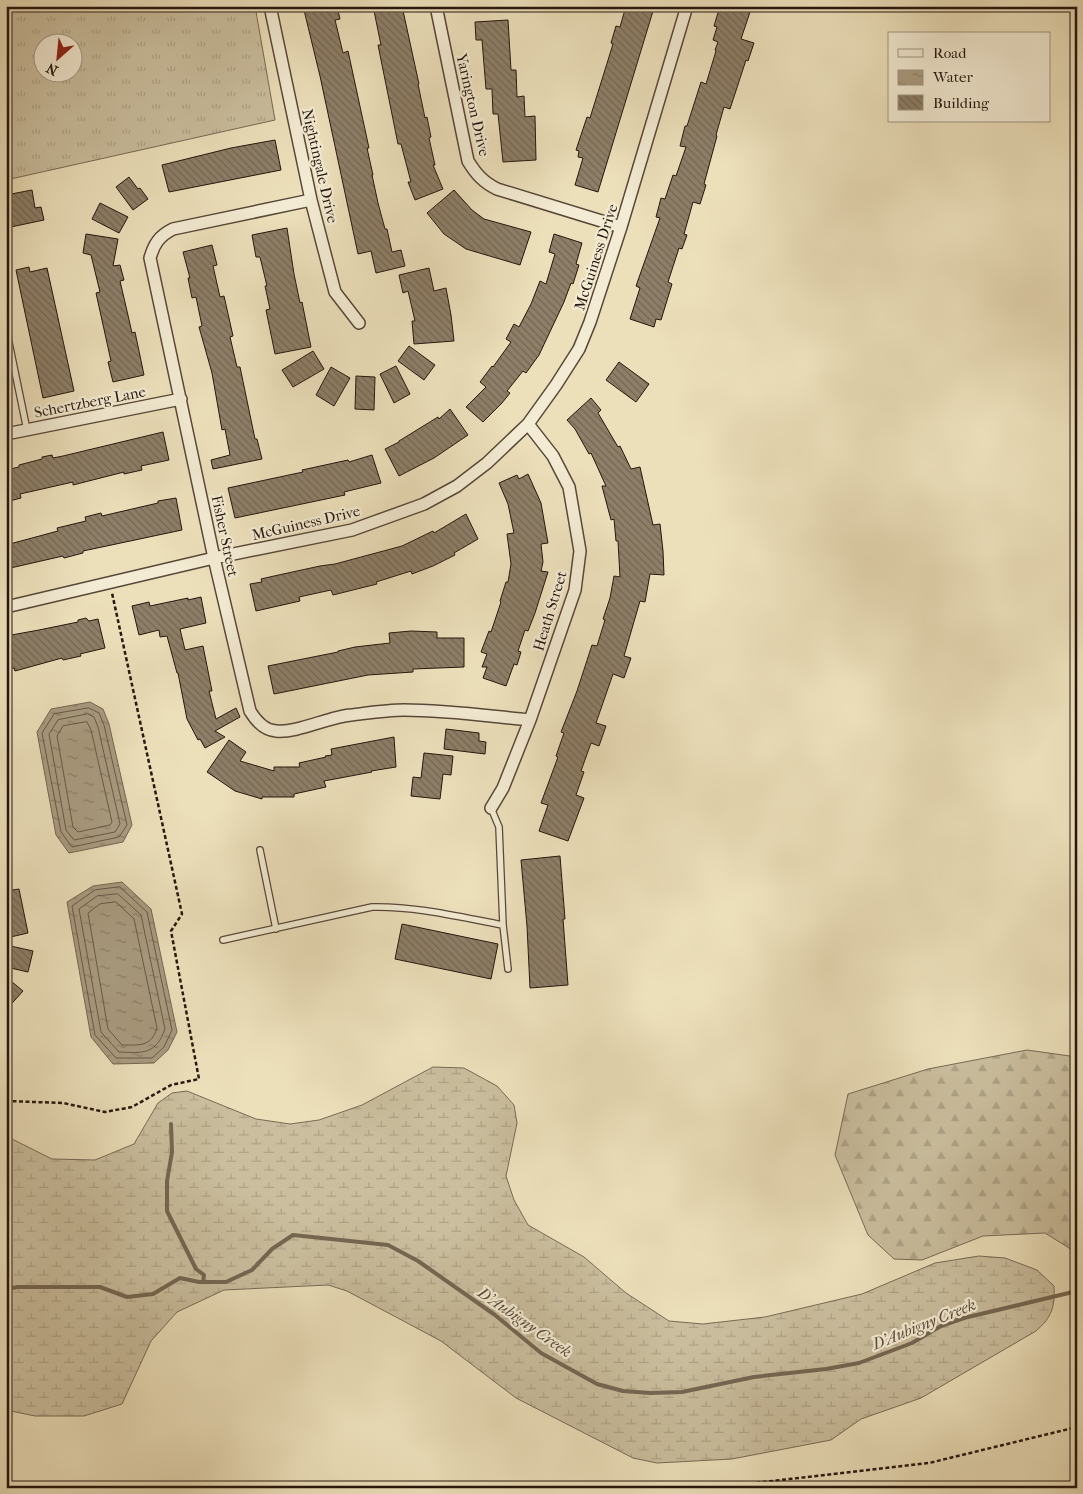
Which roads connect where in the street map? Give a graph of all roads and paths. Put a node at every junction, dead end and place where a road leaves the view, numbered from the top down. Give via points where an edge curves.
1 (270, 6) edge
2 (436, 6) edge
3 (687, 6) edge
4 (311, 200) junction
5 (621, 227) junction
6 (359, 323) dead end
7 (6, 328) edge
8 (181, 399) junction
9 (528, 424) junction
10 (27, 430) junction
11 (6, 434) edge
12 (214, 558) junction
13 (110, 583) junction
14 (6, 607) edge
15 (530, 720) junction
16 (491, 808) joint
17 (260, 850) dead end
18 (503, 924) junction
19 (276, 929) junction
20 (223, 940) dead end
21 (508, 969) dead end
22 (6, 1100) edge
23 (1077, 1427) edge
24 (711, 1488) edge

1 - 4 street, Nightingale Drive
2 - 5 street, Yarington Drive via 468,161 475,173 496,189
3 - 5 street, McGuiness Drive
4 - 6 street, Nightingale Drive via 334,292
4 - 8 street, Fisher Street via 173,230 157,240 150,258
5 - 9 street, McGuiness Drive via 579,349
7 - 10 lane
8 - 10 street, Schertzberg Lane
8 - 12 street, Fisher Street
9 - 12 street, McGuiness Drive via 487,463 457,486 424,504 352,530
9 - 15 street, Heath Street via 553,456 569,487 580,551 575,590
10 - 11 street, Schertzberg Lane
12 - 13 street, McGuiness Drive
12 - 15 street, Fisher Street via 250,711 265,728 286,730 346,716 402,710
13 - 14 street, McGuiness Drive
13 - 22 path via 182,914 171,931 199,1079 171,1085 132,1107 105,1112 63,1103
15 - 16 street, Heath Street via 503,788
16 - 18 lane via 499,827
17 - 19 lane
18 - 19 lane via 391,907 357,910
18 - 21 lane
19 - 20 lane
23 - 24 path via 928,1463

